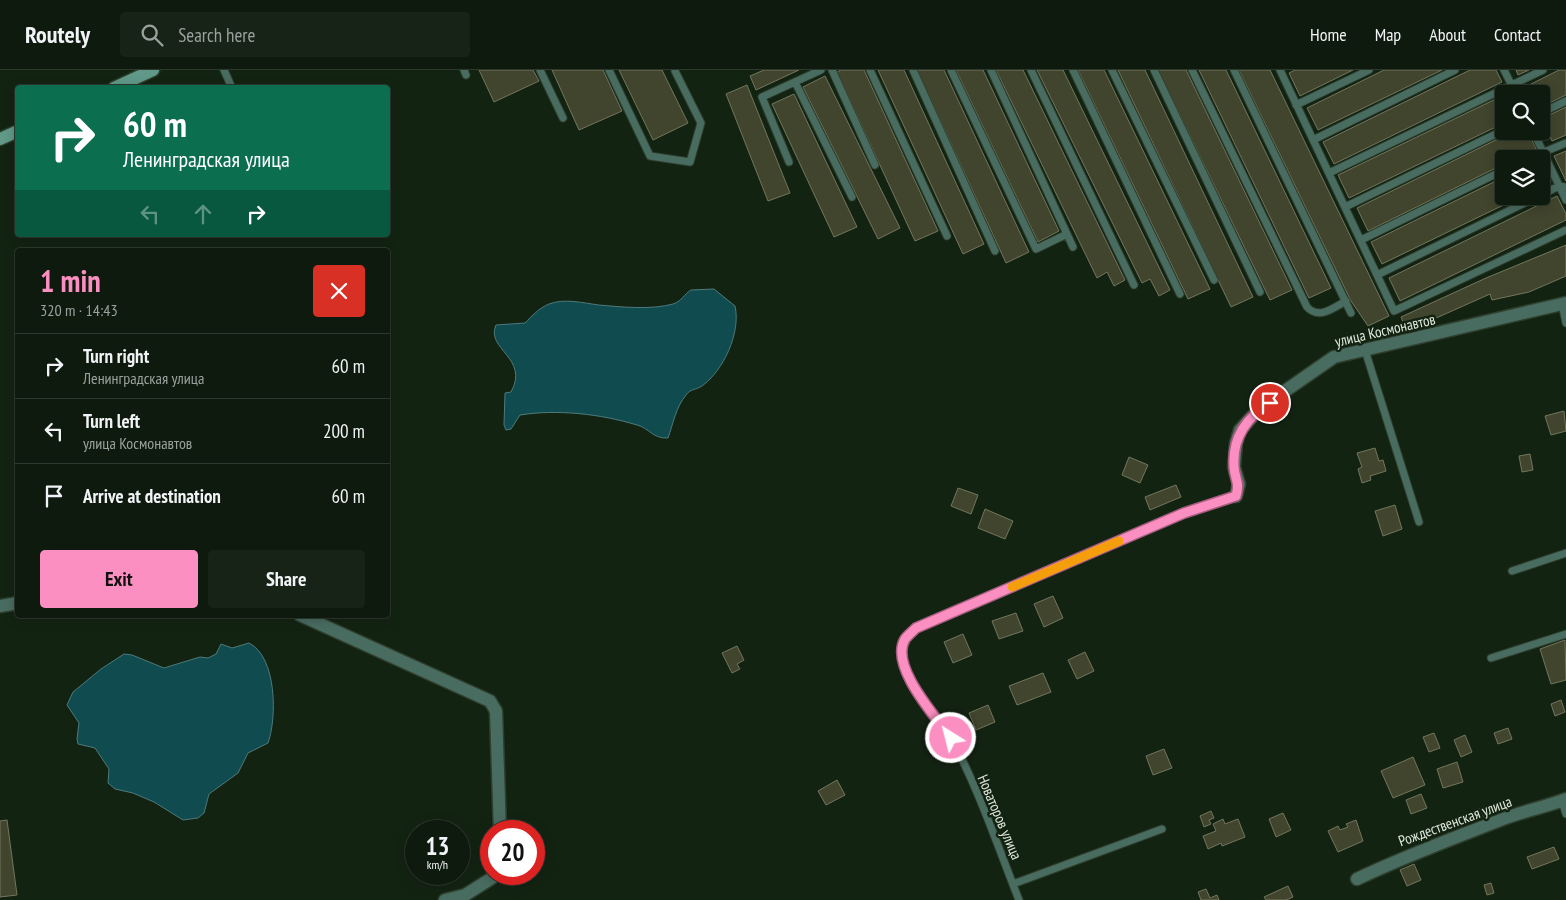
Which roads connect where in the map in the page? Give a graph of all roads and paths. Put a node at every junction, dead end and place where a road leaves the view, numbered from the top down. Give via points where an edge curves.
1 (153, 70) edge
2 (224, 70) edge
3 (540, 70) edge
4 (609, 70) edge
5 (675, 70) edge
6 (821, 70) edge
7 (832, 70) edge
8 (870, 70) edge
9 (913, 70) edge
10 (951, 70) edge
11 (991, 70) edge
12 (1031, 70) edge
13 (1073, 70) edge
14 (1112, 70) edge
15 (1154, 70) edge
16 (1192, 70) edge
17 (1234, 70) edge
18 (1280, 70) edge
19 (1369, 70) edge
20 (1455, 70) edge
21 (1504, 70) edge
22 (1544, 70) edge
23 (795, 82) junction
24 (1511, 84) junction
25 (120, 85) edge
26 (231, 85) edge
27 (1566, 101) edge
28 (1296, 105) junction
29 (1550, 109) edge
30 (563, 118) dead end
31 (15, 132) edge
32 (1495, 134) edge
33 (0, 139) edge
34 (1313, 140) junction
35 (1566, 143) edge
36 (1546, 150) edge
37 (789, 162) dead end
38 (1550, 163) edge
39 (875, 165) dead end
40 (1329, 173) junction
41 (1495, 174) edge
42 (1563, 186) edge
43 (1550, 192) edge
44 (852, 197) dead end
45 (1566, 200) edge
46 (1521, 205) edge
47 (1345, 207) junction
48 (1566, 230) edge
49 (1067, 234) junction
50 (947, 236) dead end
51 (1361, 240) junction
52 (1074, 247) dead end
53 (995, 252) dead end
54 (1377, 275) junction
55 (1214, 280) dead end
56 (1134, 285) dead end
57 (1260, 292) dead end
58 (1180, 294) dead end
59 (1346, 302) junction
60 (1564, 304) edge
61 (1351, 313) dead end
62 (1566, 323) edge
63 (1365, 350) junction
64 (1236, 496) joint
65 (1419, 522) dead end
66 (1566, 553) edge
67 (1512, 571) dead end
68 (15, 604) edge
69 (0, 606) edge
70 (307, 618) edge
71 (1566, 634) edge
72 (1491, 658) dead end
73 (1564, 800) edge
74 (1566, 814) edge
75 (500, 820) edge
76 (1162, 829) dead end
77 (1357, 878) dead end
78 (1013, 884) junction
79 (481, 885) edge
80 (445, 900) edge
81 (1019, 900) edge

1 - 25 street
2 - 26 lane
3 - 30 lane
4 - 5 lane via 650,156 690,162 700,123
6 - 23 lane
7 - 39 lane
8 - 50 lane
9 - 53 lane
10 - 49 lane via 1036,249
11 - 49 lane
12 - 56 lane
13 - 58 lane
14 - 55 lane
15 - 57 lane
16 - 59 lane via 1307,307 1323,313
17 - 59 lane
18 - 28 lane
19 - 28 lane
20 - 34 lane
21 - 24 lane
22 - 24 lane
23 - 37 lane via 762,97
23 - 44 lane
24 - 40 lane
27 - 29 lane
28 - 34 lane
31 - 33 street
32 - 47 lane
34 - 40 lane
35 - 36 lane
38 - 42 lane
40 - 47 lane
41 - 51 lane
42 - 43 lane
42 - 45 lane
46 - 54 lane
47 - 51 lane
48 - 54 lane via 1394,311
49 - 52 lane
51 - 54 lane
59 - 61 lane
60 - 62 lane
60 - 63 street, улица Космонавтов
63 - 64 street, улица Космонавтов via 1334,357 1259,409 1240,430 1234,467 1239,484
63 - 65 lane
64 - 78 lane, Новаторов улица via 1184,513 916,628 905,639 904,666 951,738
66 - 67 lane
68 - 69 street
70 - 75 street via 490,701 496,711
71 - 72 lane
73 - 74 lane
73 - 77 street, Рождественская улица via 1504,819
76 - 78 lane
78 - 81 lane, Новаторов улица
79 - 80 street via 465,895

